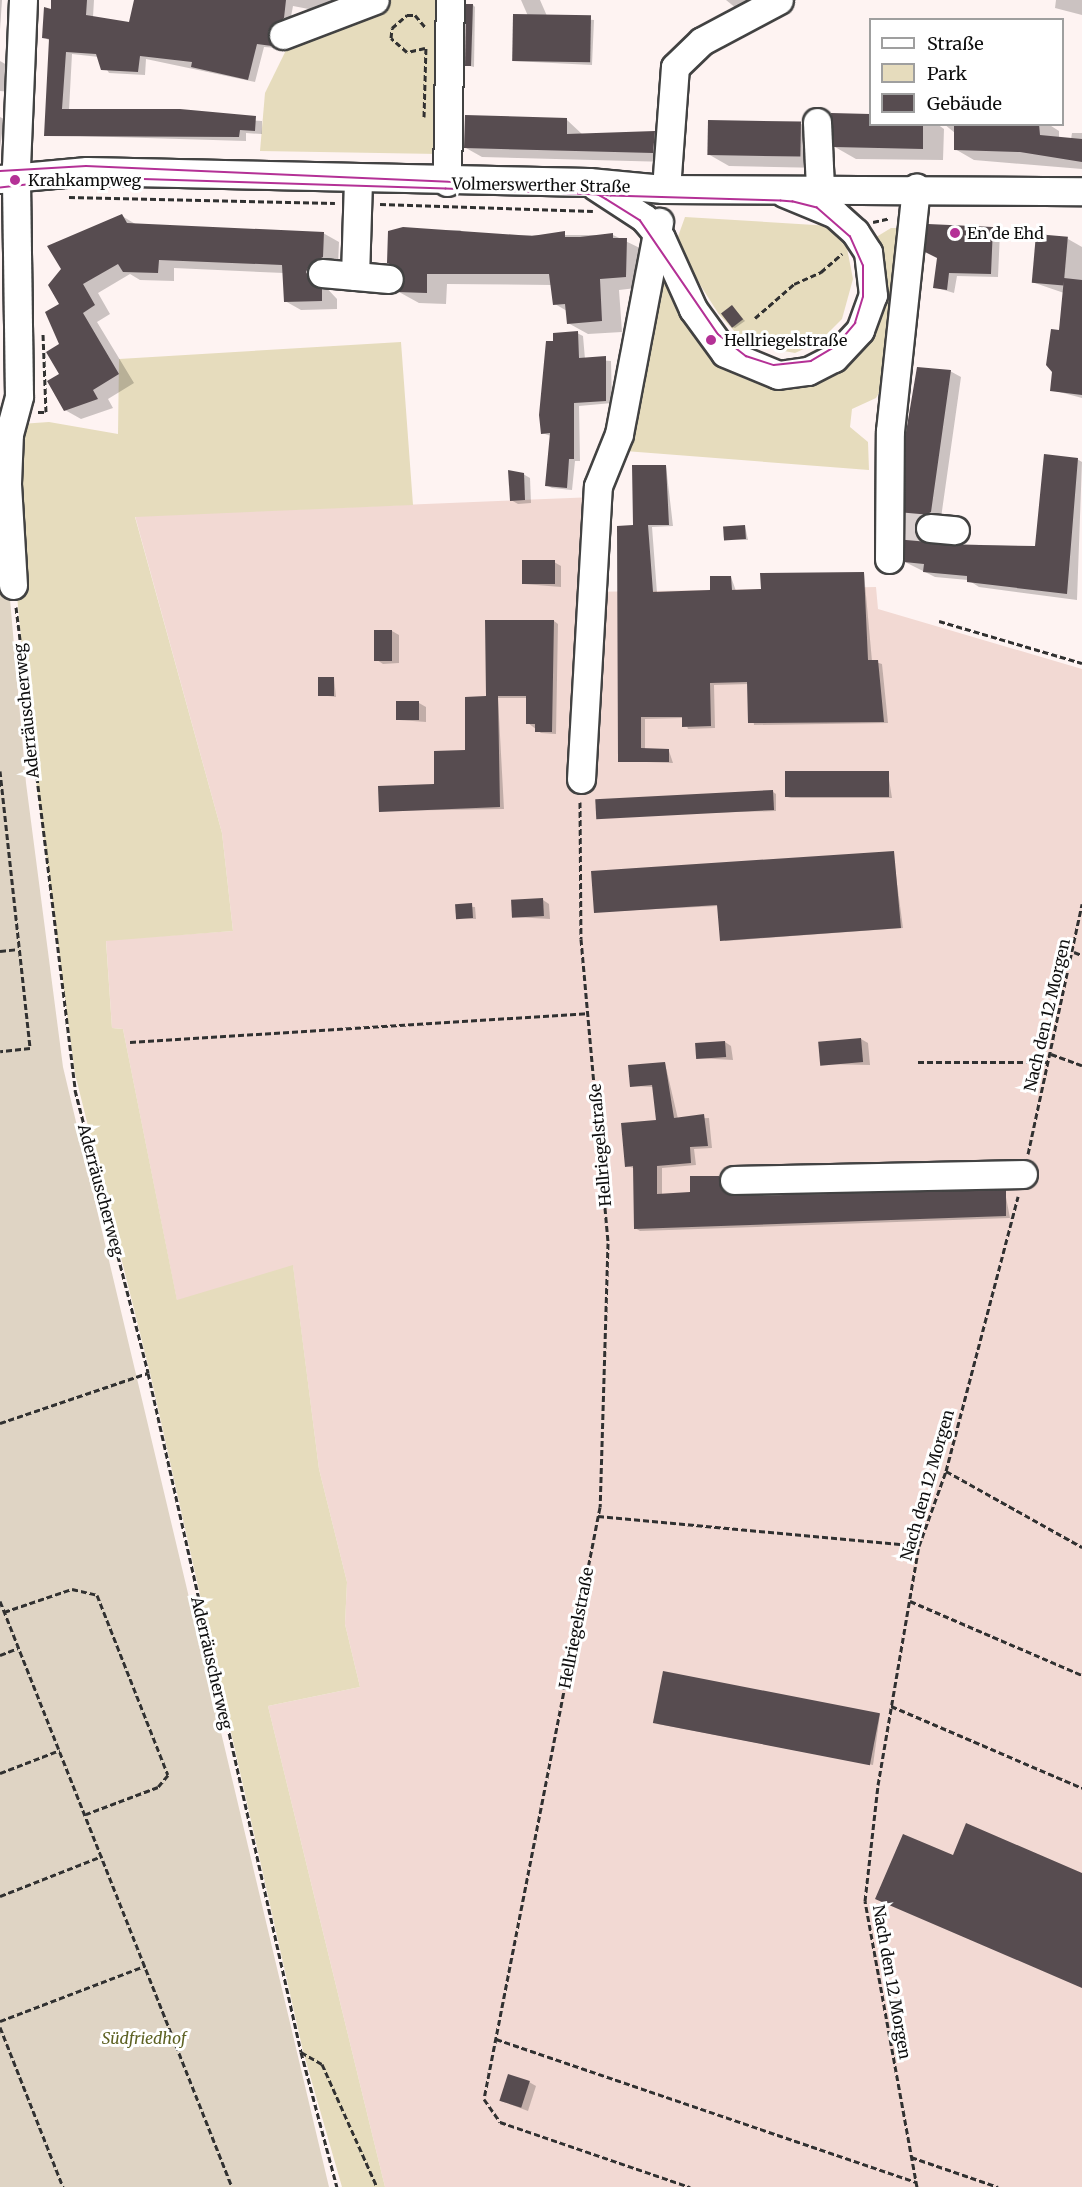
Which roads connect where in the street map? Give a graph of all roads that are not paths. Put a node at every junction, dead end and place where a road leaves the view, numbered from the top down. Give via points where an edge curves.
1 (23, 0) edge
2 (375, 0) edge
3 (450, 0) edge
4 (779, 0) edge
5 (283, 35) dead end
6 (817, 122) dead end
7 (8, 177) edge
8 (447, 182) junction
9 (588, 182) junction
10 (916, 187) junction
11 (665, 189) junction
12 (1082, 190) edge
13 (357, 192) junction
14 (813, 196) junction
15 (657, 233) junction
16 (322, 273) dead end
17 (355, 276) junction
18 (389, 279) dead end
19 (890, 559) dead end
20 (14, 585) road end
21 (581, 779) road end
22 (1023, 1174) road end
23 (734, 1180) dead end

1 - 7 street
2 - 5 street
3 - 8 street
4 - 11 street via 702,41 675,67
6 - 14 street
7 - 13 street, Volmerswerther Straße via 87,171
7 - 20 street via 15,411 7,483
8 - 9 street, Volmerswerther Straße
8 - 13 street, Volmerswerther Straße
9 - 11 street, Volmerswerther Straße
9 - 15 street via 644,218
10 - 12 street, Volmerswerther Straße
10 - 14 street, Volmerswerther Straße
10 - 19 street via 890,431
11 - 14 street, Volmerswerther Straße via 746,188
11 - 15 street
13 - 17 street
14 - 15 street via 863,233 873,273 873,295 860,330 821,366 778,375 736,361 704,329 674,257
15 - 21 street via 619,434 598,486
16 - 17 street
17 - 18 street
22 - 23 street

